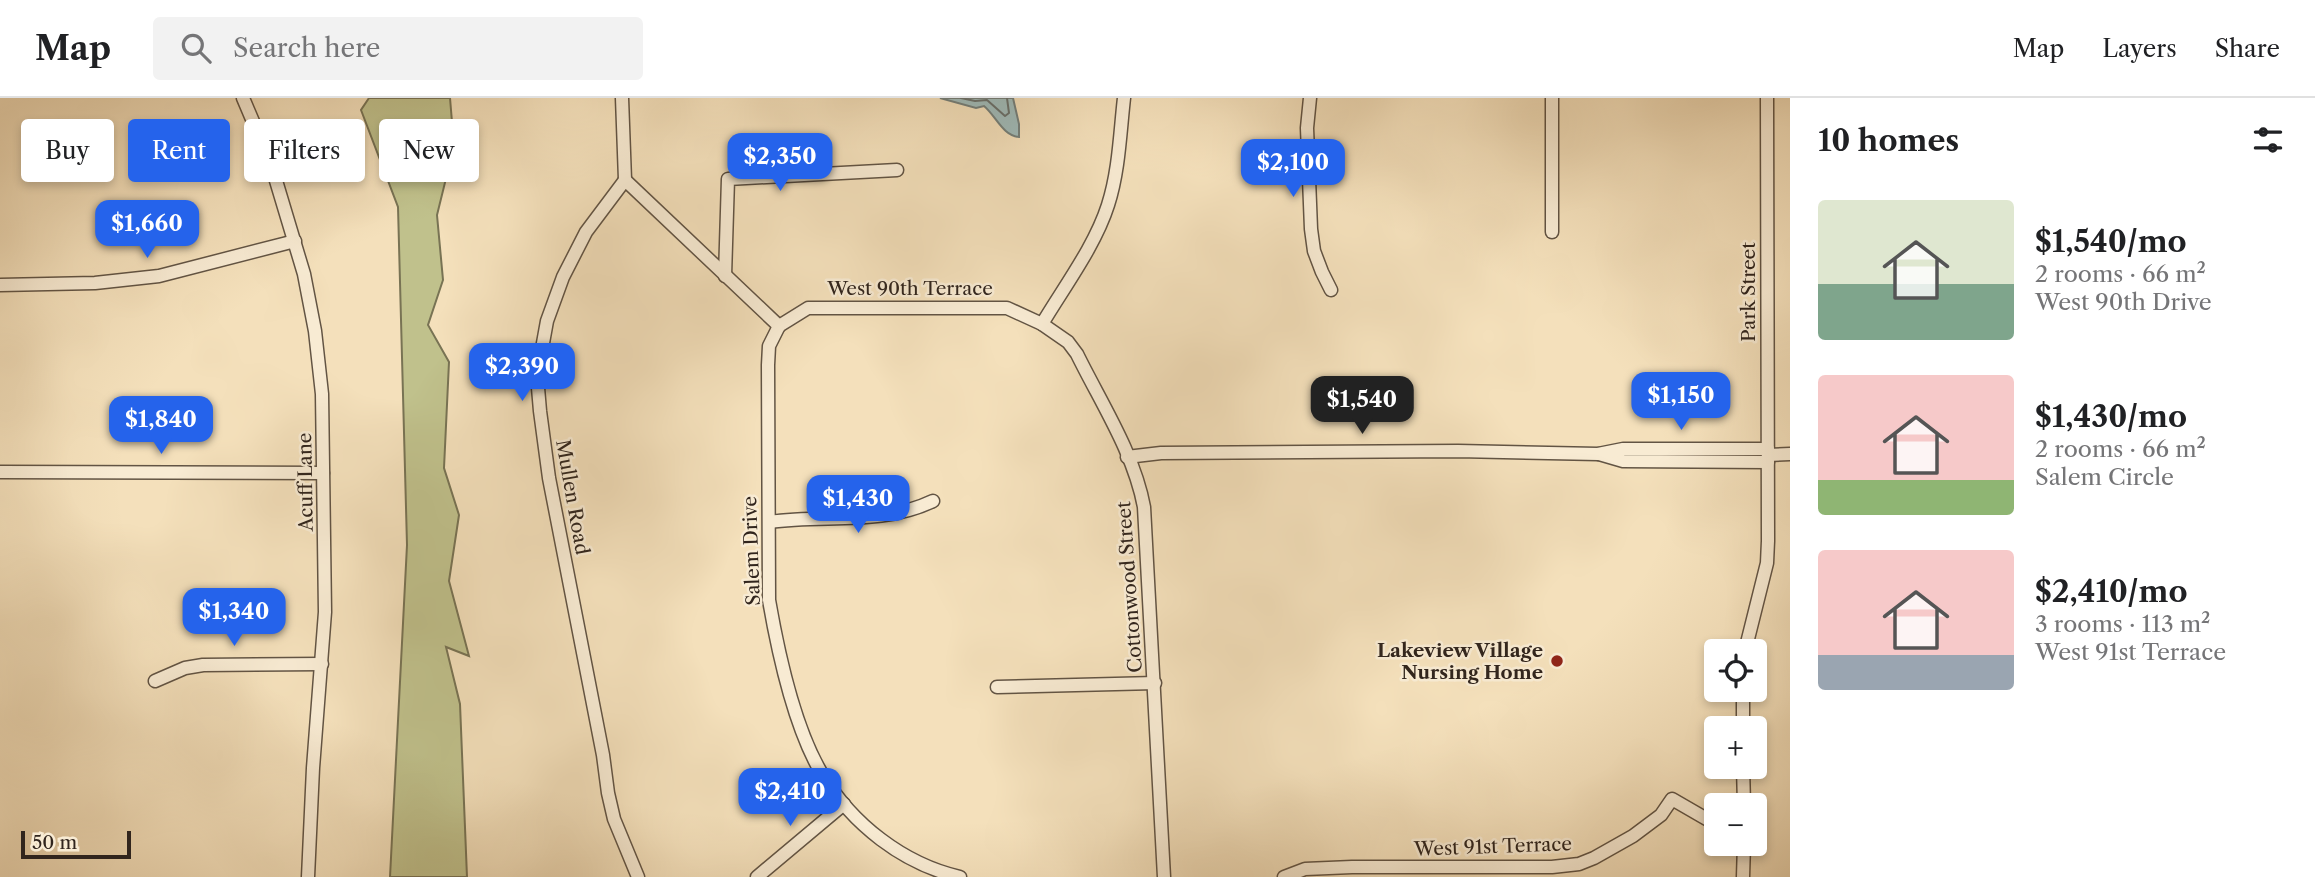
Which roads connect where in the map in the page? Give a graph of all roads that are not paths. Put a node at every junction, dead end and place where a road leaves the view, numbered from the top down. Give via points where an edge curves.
1 (243, 98) edge
2 (622, 98) edge
3 (1124, 98) edge
4 (1310, 98) edge
5 (1552, 98) edge
6 (1767, 98) edge
7 (897, 170) dead end
8 (625, 180) junction
9 (1552, 232) dead end
10 (295, 242) junction
11 (726, 275) junction
12 (0, 285) edge
13 (1331, 290) dead end
14 (1042, 324) junction
15 (779, 326) junction
16 (1790, 454) edge
17 (1768, 455) junction
18 (1127, 457) junction
19 (0, 472) edge
20 (323, 472) junction
21 (933, 501) dead end
22 (770, 522) junction
23 (1748, 639) edge
24 (323, 664) junction
25 (155, 681) dead end
26 (1155, 682) junction
27 (996, 687) dead end
28 (844, 804) junction
29 (1704, 817) edge
30 (1744, 856) edge
31 (308, 877) edge
32 (638, 877) edge
33 (757, 877) edge
34 (960, 877) edge
35 (1164, 877) edge
36 (1284, 877) edge
37 (1743, 877) edge

1 - 10 street, Acuff Lane via 271,164
2 - 8 street
3 - 14 street via 1107,208
4 - 13 street via 1311,229 1314,251
5 - 9 street
6 - 17 street, Park Street
7 - 11 street via 728,179
8 - 11 street
8 - 32 street, Mullen Road via 586,232 562,277 547,321 537,376 549,478 611,806
10 - 12 street via 159,276
10 - 20 street, Acuff Lane via 315,331
11 - 15 street
14 - 15 street, West 90th Terrace via 1007,308 837,307 808,308
14 - 18 street, Cottonwood Street via 1077,354
15 - 22 street, Salem Drive via 769,346 768,365
16 - 17 street
17 - 18 street via 1623,449 1598,454 1458,451
17 - 23 street, Park Street via 1767,563
18 - 26 street, Cottonwood Street via 1144,507
19 - 20 street
20 - 24 street, Acuff Lane
21 - 22 street via 894,516
22 - 28 street, Salem Drive via 769,600 774,628 804,736 823,776
24 - 25 street via 203,665
24 - 31 street, Acuff Lane
26 - 27 street
26 - 35 street, Cottonwood Street
28 - 33 street
28 - 34 street via 871,832 902,854
29 - 36 street, West 91st Terrace via 1672,799 1661,815 1633,836 1579,864 1305,869
30 - 37 street

